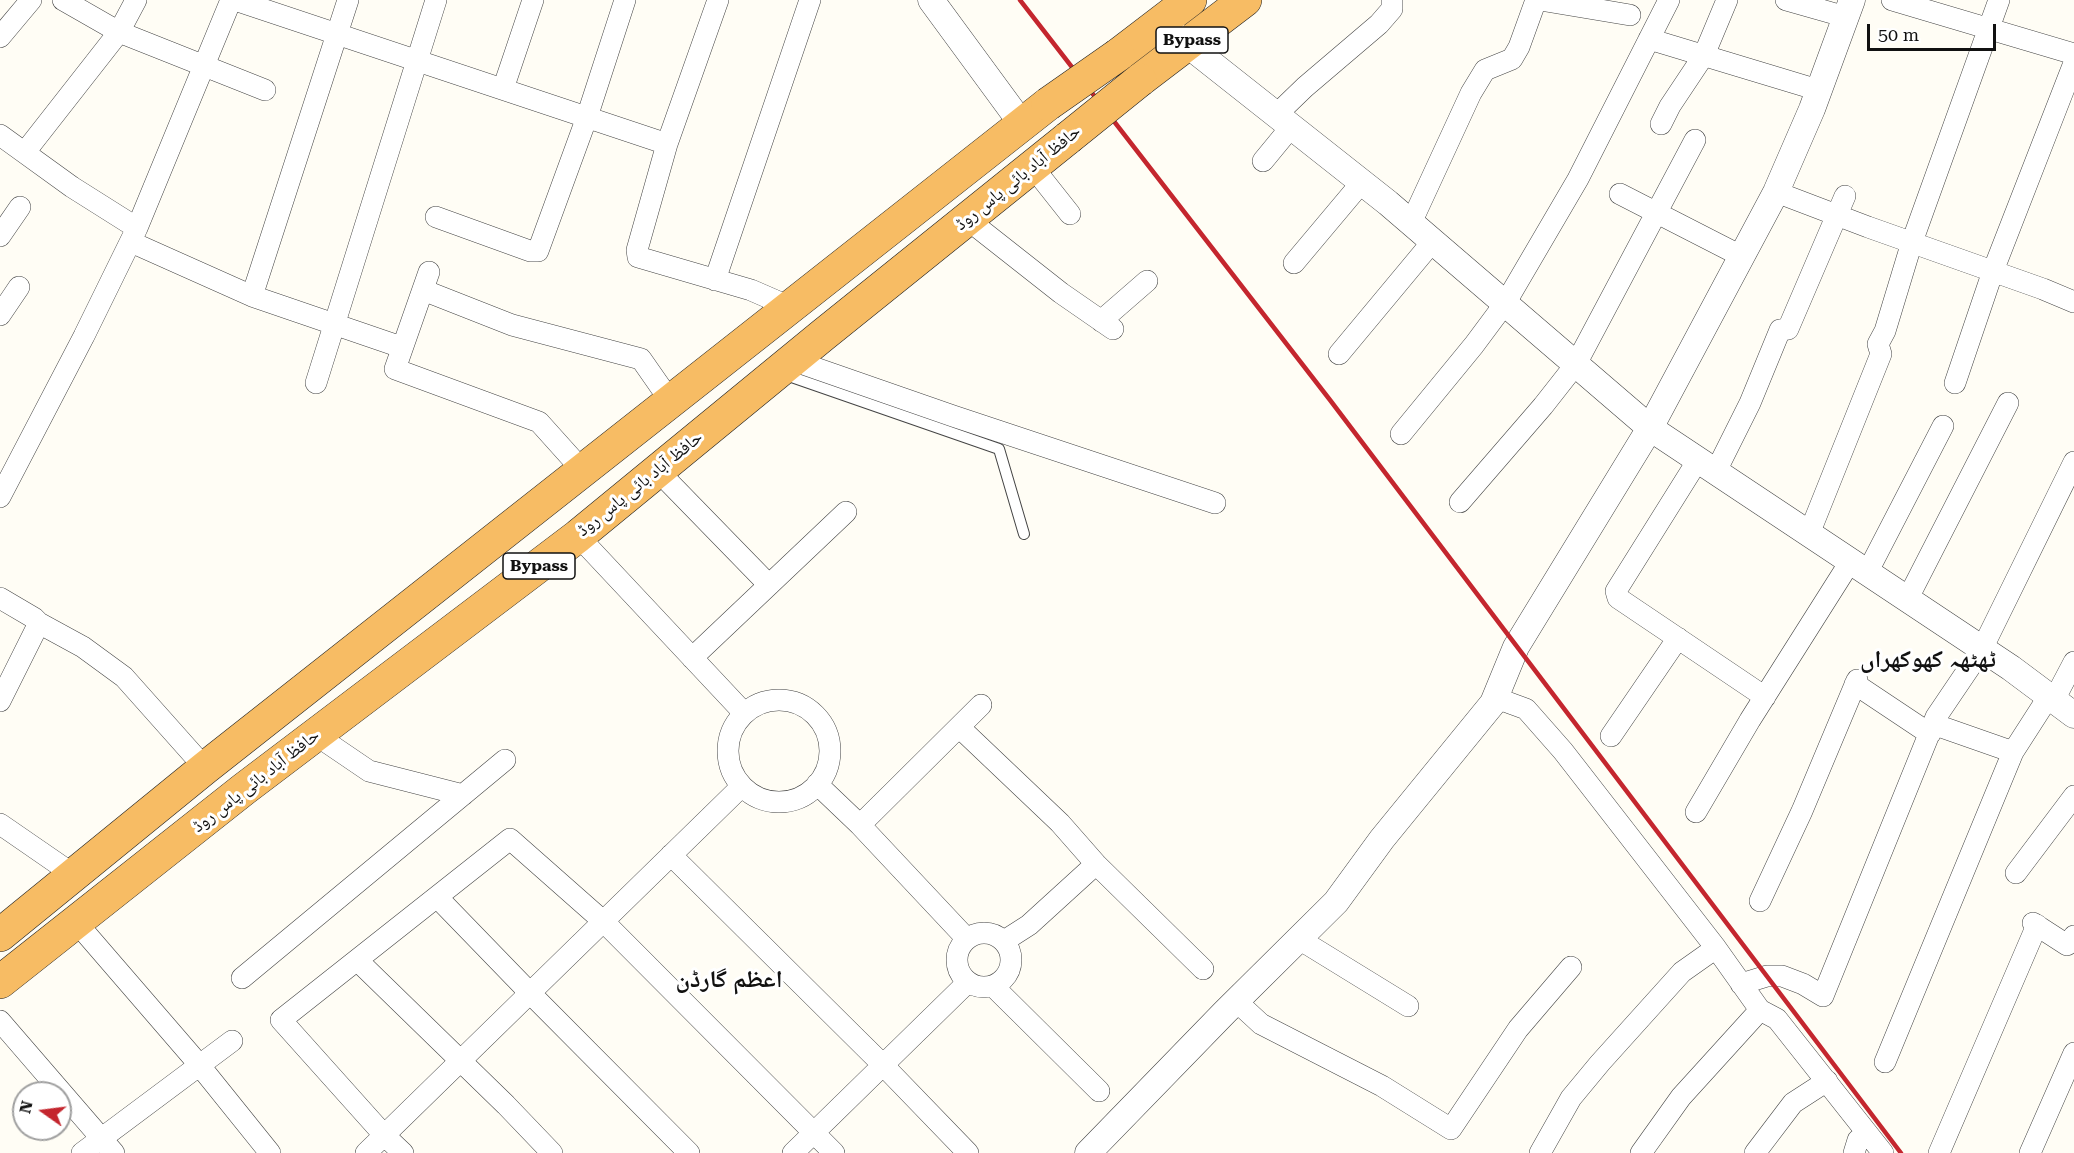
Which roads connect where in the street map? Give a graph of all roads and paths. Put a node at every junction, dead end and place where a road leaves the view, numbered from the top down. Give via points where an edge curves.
1 (31, 0) edge
2 (63, 0) edge
3 (136, 0) edge
4 (233, 0) edge
5 (348, 0) edge
6 (435, 0) edge
7 (533, 0) edge
8 (625, 0) edge
9 (718, 0) edge
10 (810, 0) edge
11 (931, 0) edge
12 (1190, 0) edge
13 (1245, 0) edge
14 (1392, 0) edge
15 (1538, 0) edge
16 (1669, 0) edge
17 (1727, 0) edge
18 (1786, 0) edge
19 (1892, 0) edge
20 (1999, 0) edge
21 (1849, 9) edge
22 (1630, 15) dead end
23 (1160, 23) junction
24 (1990, 29) junction
25 (118, 32) junction
26 (337, 34) junction
27 (0, 37) edge
28 (1649, 39) junction
29 (1187, 44) junction
30 (2074, 54) edge
31 (1704, 55) junction
32 (416, 60) junction
33 (2074, 63) edge
34 (203, 67) junction
35 (503, 89) junction
36 (265, 90) dead end
37 (1818, 90) junction
38 (587, 117) junction
39 (1284, 121) junction
40 (1022, 124) junction
41 (1660, 124) dead end
42 (0, 135) edge
43 (1695, 140) dead end
44 (667, 144) junction
45 (24, 152) junction
46 (1263, 161) dead end
47 (1032, 166) junction
48 (1362, 182) junction
49 (1776, 192) junction
50 (1620, 194) dead end
51 (1841, 205) junction
52 (20, 207) dead end
53 (1657, 213) junction
54 (1070, 214) dead end
55 (436, 217) dead end
56 (967, 219) junction
57 (1412, 222) junction
58 (134, 235) junction
59 (0, 236) edge
60 (1433, 241) junction
61 (1912, 242) junction
62 (1743, 257) junction
63 (1294, 262) dead end
64 (1993, 271) junction
65 (715, 280) junction
66 (1147, 281) dead end
67 (19, 287) dead end
68 (252, 296) junction
69 (1506, 302) junction
70 (2074, 302) edge
71 (790, 307) junction
72 (0, 315) edge
73 (333, 324) junction
74 (401, 348) junction
75 (1339, 354) dead end
76 (1576, 364) junction
77 (785, 366) junction
78 (316, 383) dead end
79 (1956, 383) dead end
80 (671, 402) junction
81 (2008, 403) dead end
82 (1943, 426) dead end
83 (1650, 428) junction
84 (1401, 434) dead end
85 (2074, 462) edge
86 (1707, 465) junction
87 (583, 471) junction
88 (658, 471) junction
89 (6, 472) edge
90 (0, 497) edge
91 (1460, 502) dead end
92 (1215, 503) dead end
93 (846, 512) dead end
94 (1024, 534) dead end
95 (1809, 534) junction
96 (578, 536) junction
97 (1859, 568) junction
98 (769, 585) junction
99 (0, 598) edge
100 (1907, 600) junction
101 (39, 623) junction
102 (1678, 638) junction
103 (1982, 649) junction
104 (692, 657) junction
105 (2074, 662) edge
106 (1765, 697) junction
107 (1496, 698) junction
108 (2051, 698) junction
109 (0, 701) edge
110 (981, 705) dead end
111 (744, 713) junction
112 (2074, 715) edge
113 (959, 727) junction
114 (1932, 729) junction
115 (316, 735) junction
116 (1611, 736) dead end
117 (2013, 752) junction
118 (505, 760) dead end
119 (205, 768) junction
120 (818, 784) junction
121 (742, 786) junction
122 (463, 795) junction
123 (2074, 796) edge
124 (1696, 812) dead end
125 (0, 824) edge
126 (860, 825) junction
127 (671, 855) junction
128 (1096, 864) junction
129 (2016, 873) dead end
130 (74, 875) junction
131 (437, 897) junction
132 (1760, 901) dead end
133 (76, 922) junction
134 (604, 922) junction
135 (0, 935) edge
136 (2074, 936) edge
137 (967, 939) junction
138 (1299, 939) junction
139 (1004, 941) junction
140 (1716, 948) junction
141 (357, 960) junction
142 (1571, 967) dead end
143 (1203, 969) dead end
144 (242, 978) dead end
145 (0, 982) edge
146 (968, 982) junction
147 (1741, 984) junction
148 (993, 986) junction
149 (530, 993) junction
150 (1236, 1001) junction
151 (1408, 1005) dead end
152 (1760, 1011) junction
153 (0, 1021) edge
154 (232, 1041) dead end
155 (2074, 1053) edge
156 (461, 1060) junction
157 (1885, 1062) dead end
158 (200, 1065) junction
159 (884, 1065) junction
160 (1827, 1081) junction
161 (1099, 1091) dead end
162 (814, 1132) junction
163 (1867, 1133) junction
164 (384, 1136) junction
165 (108, 1146) edge
166 (82, 1153) edge
167 (270, 1153) edge
168 (366, 1153) edge
169 (403, 1153) edge
170 (552, 1153) edge
171 (689, 1153) edge
172 (793, 1153) edge
173 (834, 1153) edge
174 (968, 1153) edge
175 (1088, 1153) edge
176 (1540, 1153) edge
177 (1641, 1153) edge
178 (1755, 1153) edge
179 (1854, 1153) edge
180 (1883, 1153) edge
181 (1938, 1153) edge
182 (2030, 1153) edge

1 - 27 street
2 - 25 street
3 - 25 street
4 - 26 street
4 - 34 street
5 - 26 street
6 - 32 street
7 - 35 street
8 - 38 street
9 - 44 street
10 - 65 street
11 - 40 street
12 - 23 highway, حافظ آباد بائی پاس روڈ / Bypass
13 - 29 highway, حافظ آباد بائی پاس روڈ / Bypass
14 - 39 street via 1392,9 1379,24 1305,87
15 - 22 street
15 - 57 street via 1512,59 1485,70 1471,93
16 - 28 street
17 - 31 street
18 - 21 street
19 - 24 street
20 - 24 street
21 - 37 street
23 - 29 street
23 - 40 highway, حافظ آباد بائی پاس روڈ / Bypass, bridge
24 - 30 street
24 - 61 street
25 - 34 street
25 - 45 street
26 - 32 street
26 - 68 street
28 - 31 street
28 - 69 street via 1578,179
29 - 39 street
29 - 47 highway, حافظ آباد بائی پاس روڈ / Bypass, bridge
31 - 37 street
31 - 41 street
32 - 35 street
32 - 73 street
33 - 64 street
34 - 36 street
34 - 58 street
35 - 38 street
37 - 49 street
38 - 44 street
38 - 55 street via 538,251
39 - 46 street
39 - 48 street
40 - 71 highway, حافظ آباد بائی پاس روڈ / Bypass
42 - 45 street
43 - 53 street
44 - 65 street via 638,256
45 - 58 street
47 - 54 street
47 - 56 highway, حافظ آباد بائی پاس روڈ / Bypass
48 - 57 street
48 - 63 street
49 - 51 street
49 - 62 street
50 - 53 street
51 - 61 street via 1868,227
51 - 86 street via 1788,329 1780,330 1750,403
52 - 59 street
53 - 62 street
53 - 76 street
56 - 66 street via 1107,325
56 - 77 highway, حافظ آباد بائی پاس روڈ / Bypass
57 - 60 street
58 - 68 street
58 - 89 street
60 - 69 street
60 - 75 street
61 - 64 street
61 - 95 street via 1886,331 1878,344 1881,354
62 - 83 street
64 - 70 street
64 - 79 street
65 - 71 street
67 - 72 street
68 - 73 street
69 - 76 street
69 - 84 street
71 - 80 highway, حافظ آباد بائی پاس روڈ / Bypass
73 - 74 street
73 - 78 street
74 - 80 street via 426,281 512,325 641,359
74 - 87 street via 395,369 539,422
76 - 83 street
76 - 91 street
77 - 88 highway, حافظ آباد بائی پاس روڈ / Bypass
77 - 92 street via 953,416
77 - 94 lane via 999,449
80 - 87 highway, حافظ آباد بائی پاس روڈ / Bypass
81 - 100 street
82 - 97 street
83 - 86 street
83 - 107 street via 1516,647
85 - 103 street
86 - 95 street
86 - 102 street via 1617,591 1618,598
87 - 119 highway, حافظ آباد بائی پاس روڈ / Bypass
88 - 96 highway, حافظ آباد بائی پاس روڈ / Bypass
88 - 98 street
89 - 90 street
93 - 98 street
95 - 97 street
96 - 104 street
96 - 115 highway, حافظ آباد بائی پاس روڈ / Bypass
97 - 100 street
97 - 106 street
98 - 104 street
99 - 101 street
100 - 103 street
101 - 109 street
101 - 119 street via 83,647 124,677
102 - 106 street
102 - 116 street
103 - 108 street
103 - 114 street
104 - 111 street
105 - 108 street
106 - 124 street
107 - 138 street via 1336,902
107 - 140 street via 1526,709 1563,751
108 - 112 street
108 - 117 street
110 - 113 street
111 - 120 street via 761,702 781,699 800,704 816,716 827,732 830,752 826,772
111 - 121 street via 733,729 728,749 731,769
113 - 126 street
113 - 128 street
114 - 117 street
114 - 132 street via 1856,682
114 - 147 street via 1823,996 1782,976
115 - 122 street via 369,771
115 - 133 highway, حافظ آباد بائی پاس روڈ / Bypass
117 - 157 street
118 - 122 street
119 - 130 highway, حافظ آباد بائی پاس روڈ / Bypass
120 - 121 street via 797,798 777,802 758,797
120 - 126 street
121 - 127 street
122 - 144 street
123 - 129 street
125 - 130 street
126 - 137 street
127 - 134 street
127 - 159 street
128 - 139 street via 1029,926
128 - 143 street
130 - 135 highway, حافظ آباد بائی پاس روڈ / Bypass
131 - 134 street via 510,839
131 - 141 street
131 - 149 street
133 - 145 highway, حافظ آباد بائی پاس روڈ / Bypass
133 - 158 street
134 - 149 street
134 - 162 street
136 - 181 street via 2067,945 2035,924
137 - 139 street via 984,933
137 - 146 street via 957,961
138 - 150 street
138 - 151 street
139 - 148 street via 1010,951 1011,968
140 - 147 street
140 - 176 street via 1682,972 1599,1064 1571,1098
141 - 156 street
141 - 164 street via 281,1020
142 - 150 street via 1518,1029 1451,1129 1382,1086 1261,1024
146 - 148 street
146 - 159 street
147 - 152 street
148 - 161 street
149 - 156 street
149 - 171 street
150 - 175 street
152 - 160 street via 1777,1019
152 - 177 street via 1681,1097
153 - 165 street
154 - 158 street
155 - 182 street
156 - 164 street
156 - 170 street
158 - 165 street
158 - 167 street
159 - 162 street
159 - 174 street
160 - 163 street
160 - 178 street via 1794,1103
162 - 172 street
162 - 173 street
163 - 179 street via 1858,1140
163 - 180 street
164 - 168 street
164 - 169 street
165 - 166 street

